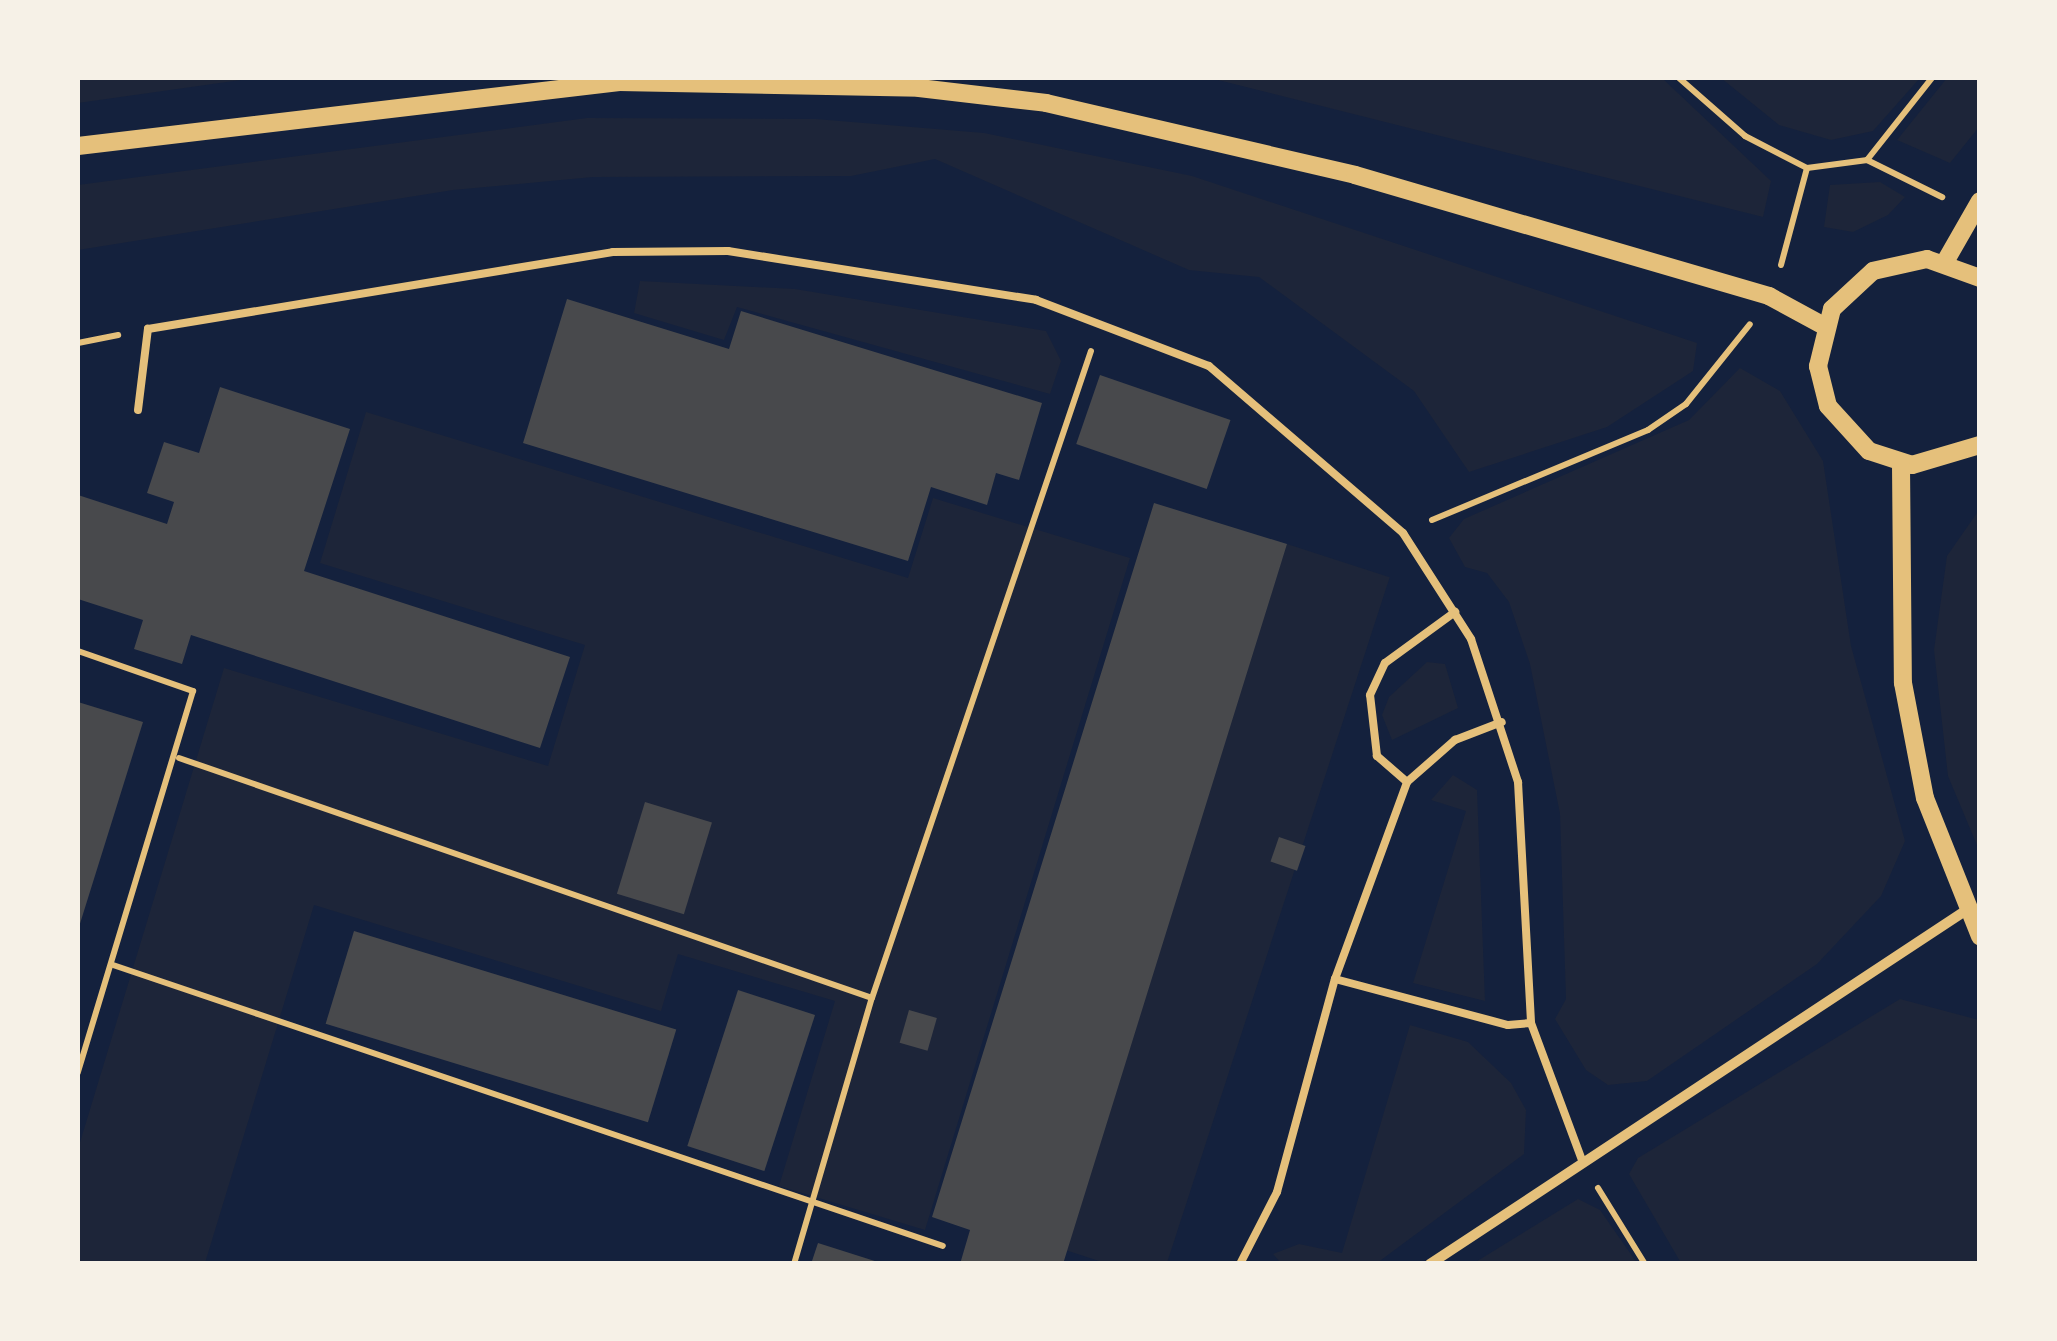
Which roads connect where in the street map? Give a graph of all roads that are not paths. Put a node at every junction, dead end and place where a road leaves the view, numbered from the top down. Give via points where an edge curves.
1 (78, 146) edge
2 (1975, 209) edge
3 (1945, 262) junction
4 (1980, 278) edge
5 (1824, 326) junction
6 (138, 410) dead end
7 (1980, 445) edge
8 (1901, 465) junction
9 (1455, 612) junction
10 (1502, 722) junction
11 (1407, 782) junction
12 (1972, 908) edge
13 (1980, 936) edge
14 (1335, 979) junction
15 (1531, 1022) junction
16 (1582, 1160) junction
17 (1240, 1264) edge
18 (1430, 1264) edge

1 - 5 street via 619,82 920,88 1078,110 1355,175 1770,296
2 - 3 street
3 - 4 street
3 - 5 street via 1873,271 1843,293
5 - 8 street via 1818,366 1828,406 1852,438
6 - 9 lane via 148,328 613,252 728,251 866,270 1036,300 1208,366 1403,532
7 - 8 street via 1947,460
8 - 12 street via 1902,682 1926,798
9 - 10 lane
9 - 11 lane via 1385,664 1370,695 1376,756
10 - 11 lane via 1455,740
10 - 15 lane via 1518,782
11 - 14 lane
12 - 13 street
12 - 16 street
14 - 15 lane via 1508,1025
14 - 17 lane via 1277,1192
15 - 16 lane
16 - 18 street

